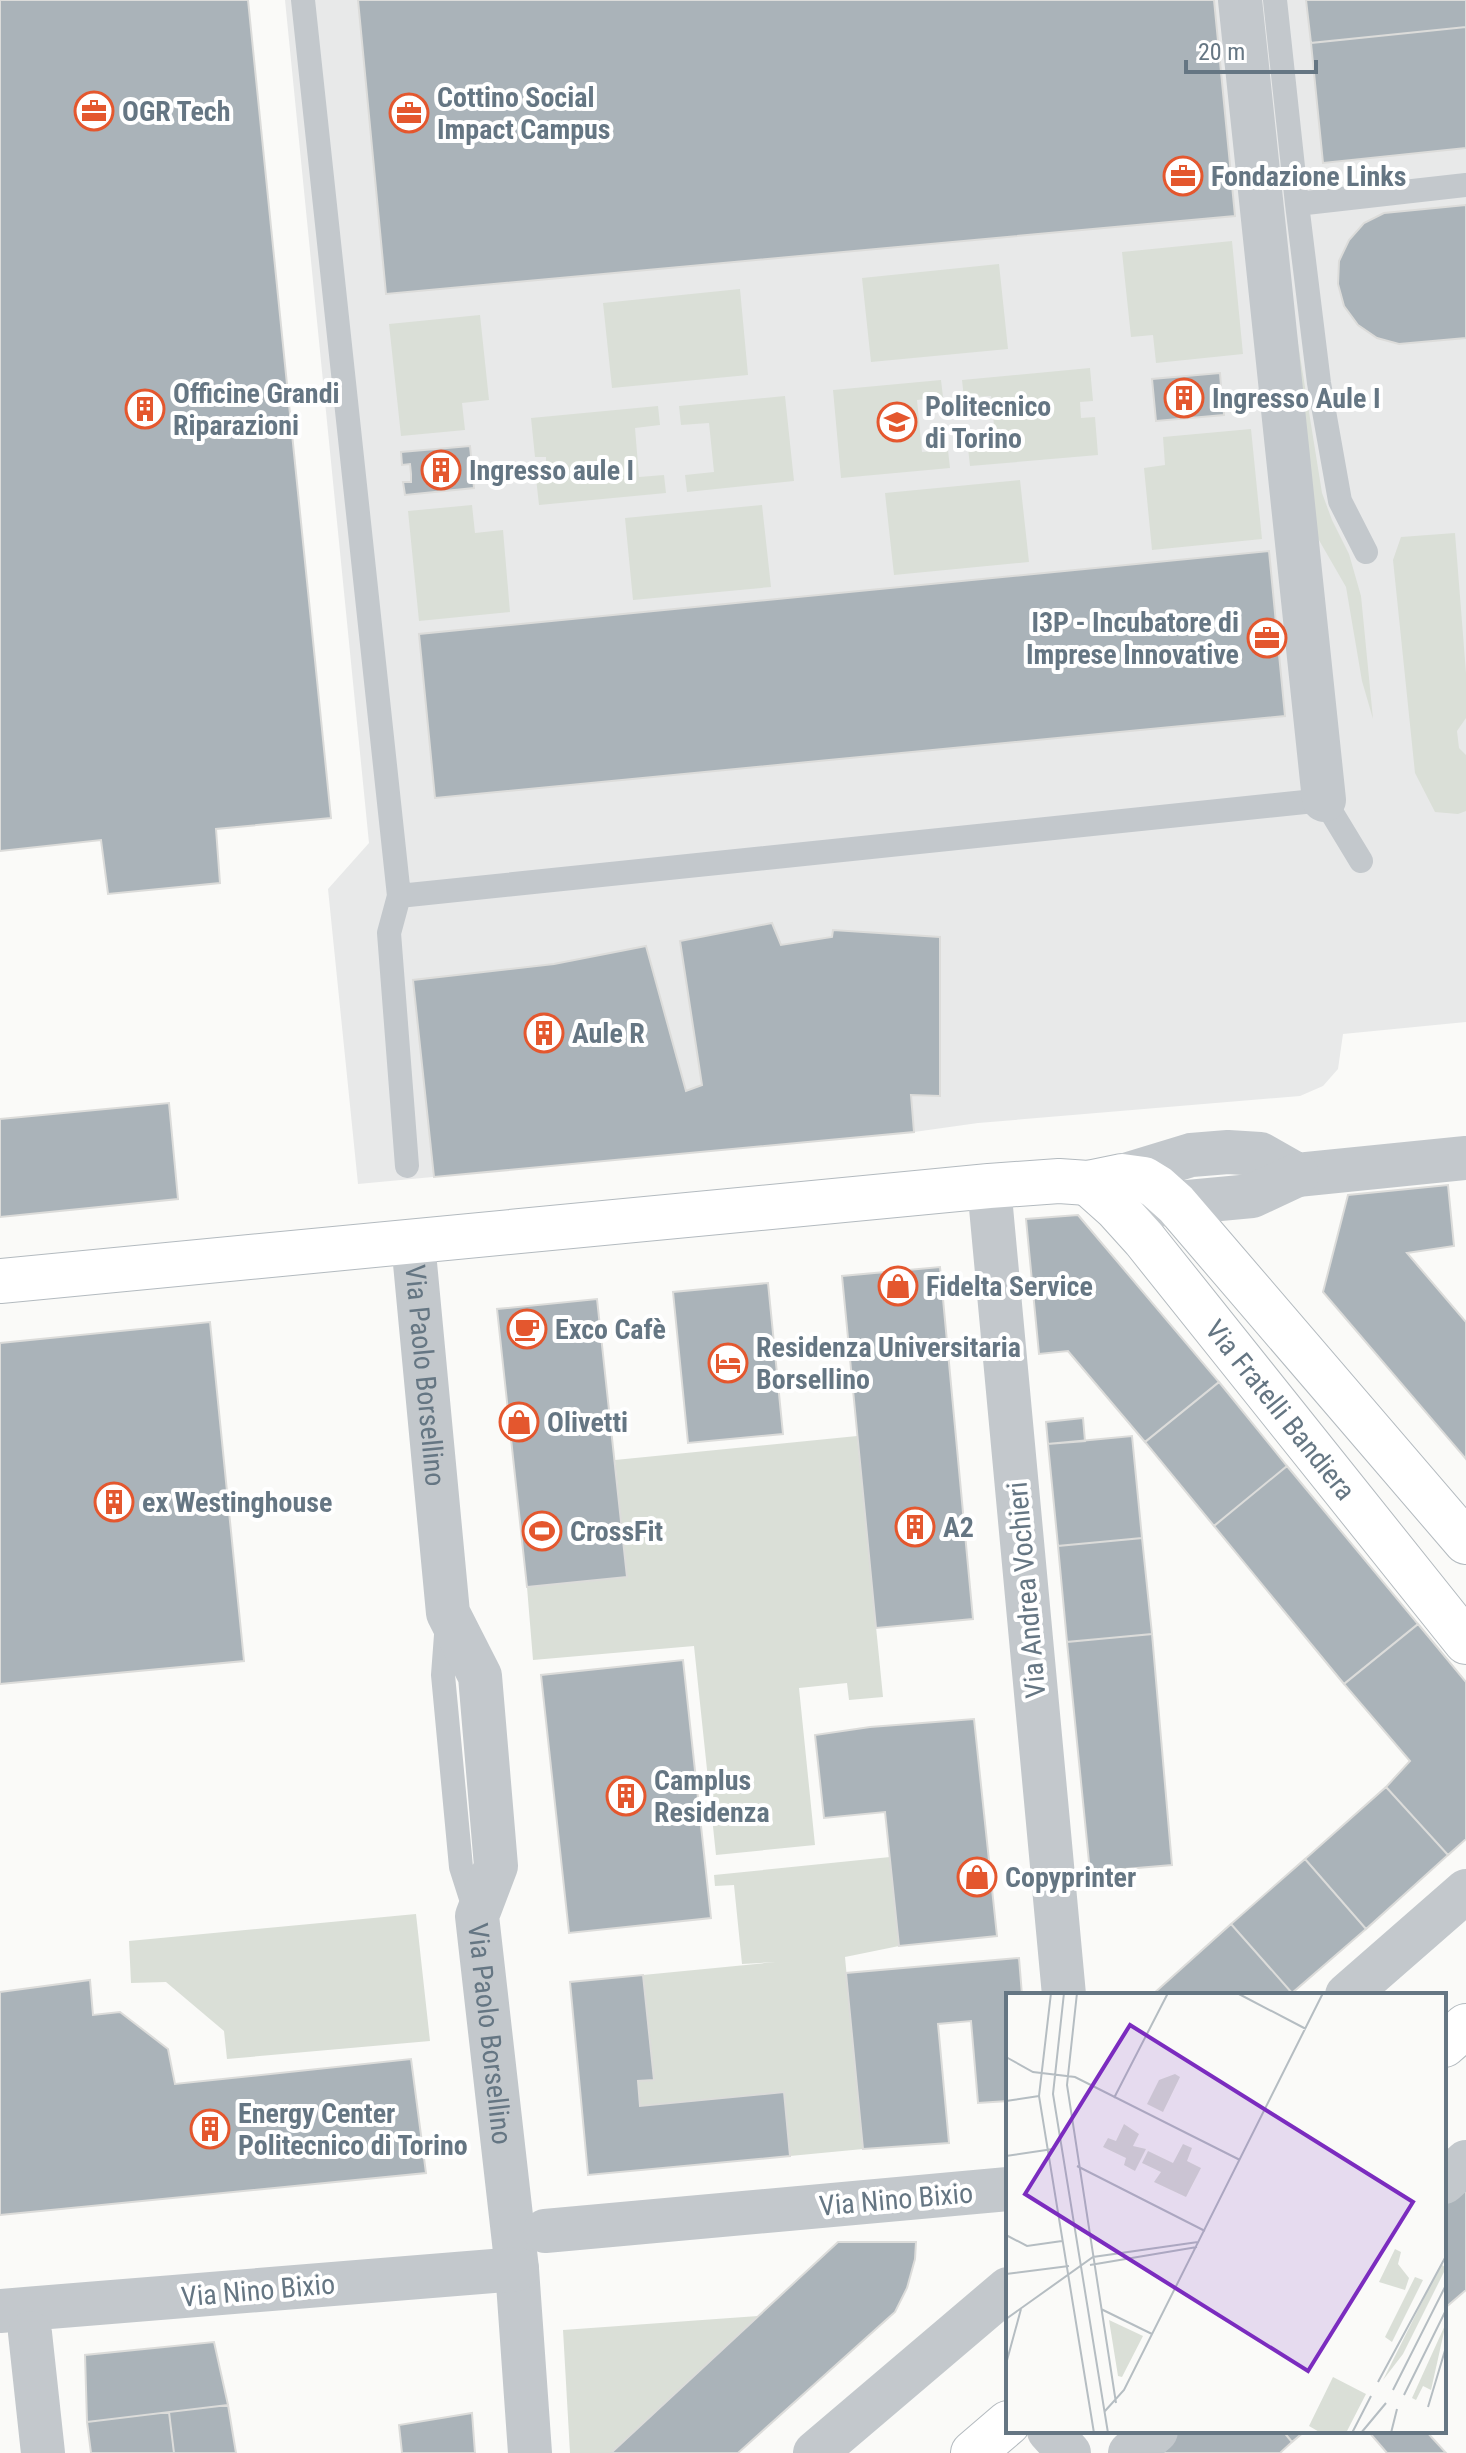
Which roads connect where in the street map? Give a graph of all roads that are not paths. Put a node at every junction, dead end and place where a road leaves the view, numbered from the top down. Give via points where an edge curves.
1 (303, 0) edge
2 (1240, 0) edge
3 (1275, 0) edge
4 (1466, 185) edge
5 (1297, 204) junction
6 (1366, 552) dead end
7 (1324, 800) junction
8 (1361, 861) dead end
9 (759, 874) dead end
10 (526, 883) junction
11 (399, 896) junction
12 (1466, 1158) edge
13 (407, 1166) dead end
14 (1297, 1175) junction
15 (989, 1186) junction
16 (1109, 1189) junction
17 (1176, 1204) junction
18 (413, 1242) junction
19 (0, 1281) edge
20 (1466, 1542) edge
21 (1466, 1642) edge
22 (1466, 1891) edge
23 (1064, 1993) edge
24 (1349, 1993) edge
25 (1466, 2026) edge
26 (1446, 2043) edge
27 (1466, 2162) edge
28 (1446, 2180) edge
29 (1006, 2189) edge
30 (545, 2231) dead end
31 (517, 2269) junction
32 (1006, 2291) edge
33 (15, 2322) edge
34 (1006, 2425) edge
35 (1051, 2433) edge
36 (1154, 2433) edge
37 (43, 2453) edge
38 (530, 2453) edge
39 (815, 2453) edge
40 (973, 2453) edge
41 (1069, 2453) edge
42 (1130, 2453) edge

1 - 11 lane
2 - 7 street
3 - 5 lane
4 - 5 lane
5 - 6 lane via 1340,501
7 - 8 lane
7 - 10 lane
9 - 10 lane via 527,899
10 - 11 lane
11 - 13 lane via 389,933
12 - 14 street
14 - 16 street via 1260,1154 1228,1152 1191,1155
14 - 17 street via 1252,1196
15 - 16 street, Via Paolo Borsellino via 1059,1181
15 - 18 street, Via Paolo Borsellino
15 - 23 street, Via Andrea Vochieri
16 - 17 street
16 - 21 street, Via Fratelli Bandiera
17 - 20 street, Via Fratelli Bandiera
18 - 19 street, Via Paolo Borsellino
18 - 31 street, Via Paolo Borsellino via 448,1613 480,1676 496,1866 477,1916
22 - 24 street
25 - 26 street
27 - 28 street
29 - 30 street, Via Nino Bixio
31 - 33 street, Via Nino Bixio
31 - 38 street, Via Paolo Borsellino
32 - 39 street
33 - 37 street
34 - 40 street
35 - 41 street
36 - 42 street

